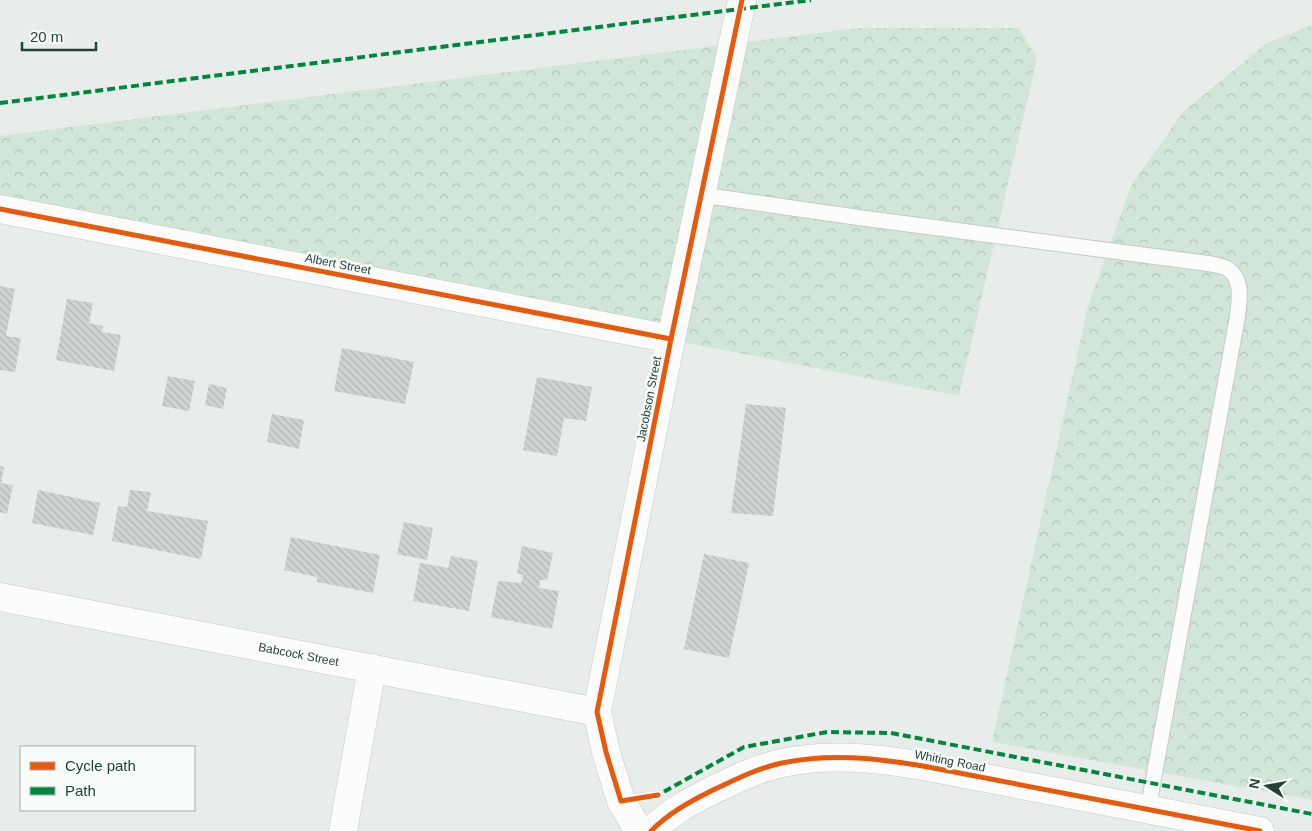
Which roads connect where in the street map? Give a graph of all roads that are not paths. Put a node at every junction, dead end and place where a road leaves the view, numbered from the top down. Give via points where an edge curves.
1 (742, 0) edge
2 (702, 195) junction
3 (0, 209) edge
4 (671, 339) junction
5 (0, 597) edge
6 (372, 668) junction
7 (597, 712) junction
8 (1148, 809) junction
9 (343, 831) edge
10 (639, 831) edge
11 (651, 831) edge
12 (1260, 831) edge

1 - 2 street, Jacobson Street
2 - 4 street, Jacobson Street
2 - 8 lane via 1212,264 1227,268 1236,277 1240,294 1237,319
3 - 4 street, Albert Street
4 - 7 street, Jacobson Street
5 - 6 street, Babcock Street
6 - 7 street, Babcock Street
6 - 9 street
7 - 10 street, Jacobson Street via 621,801
8 - 11 street, Whiting Road via 876,758 840,758 782,763 731,781 691,800
8 - 12 street, Whiting Road

